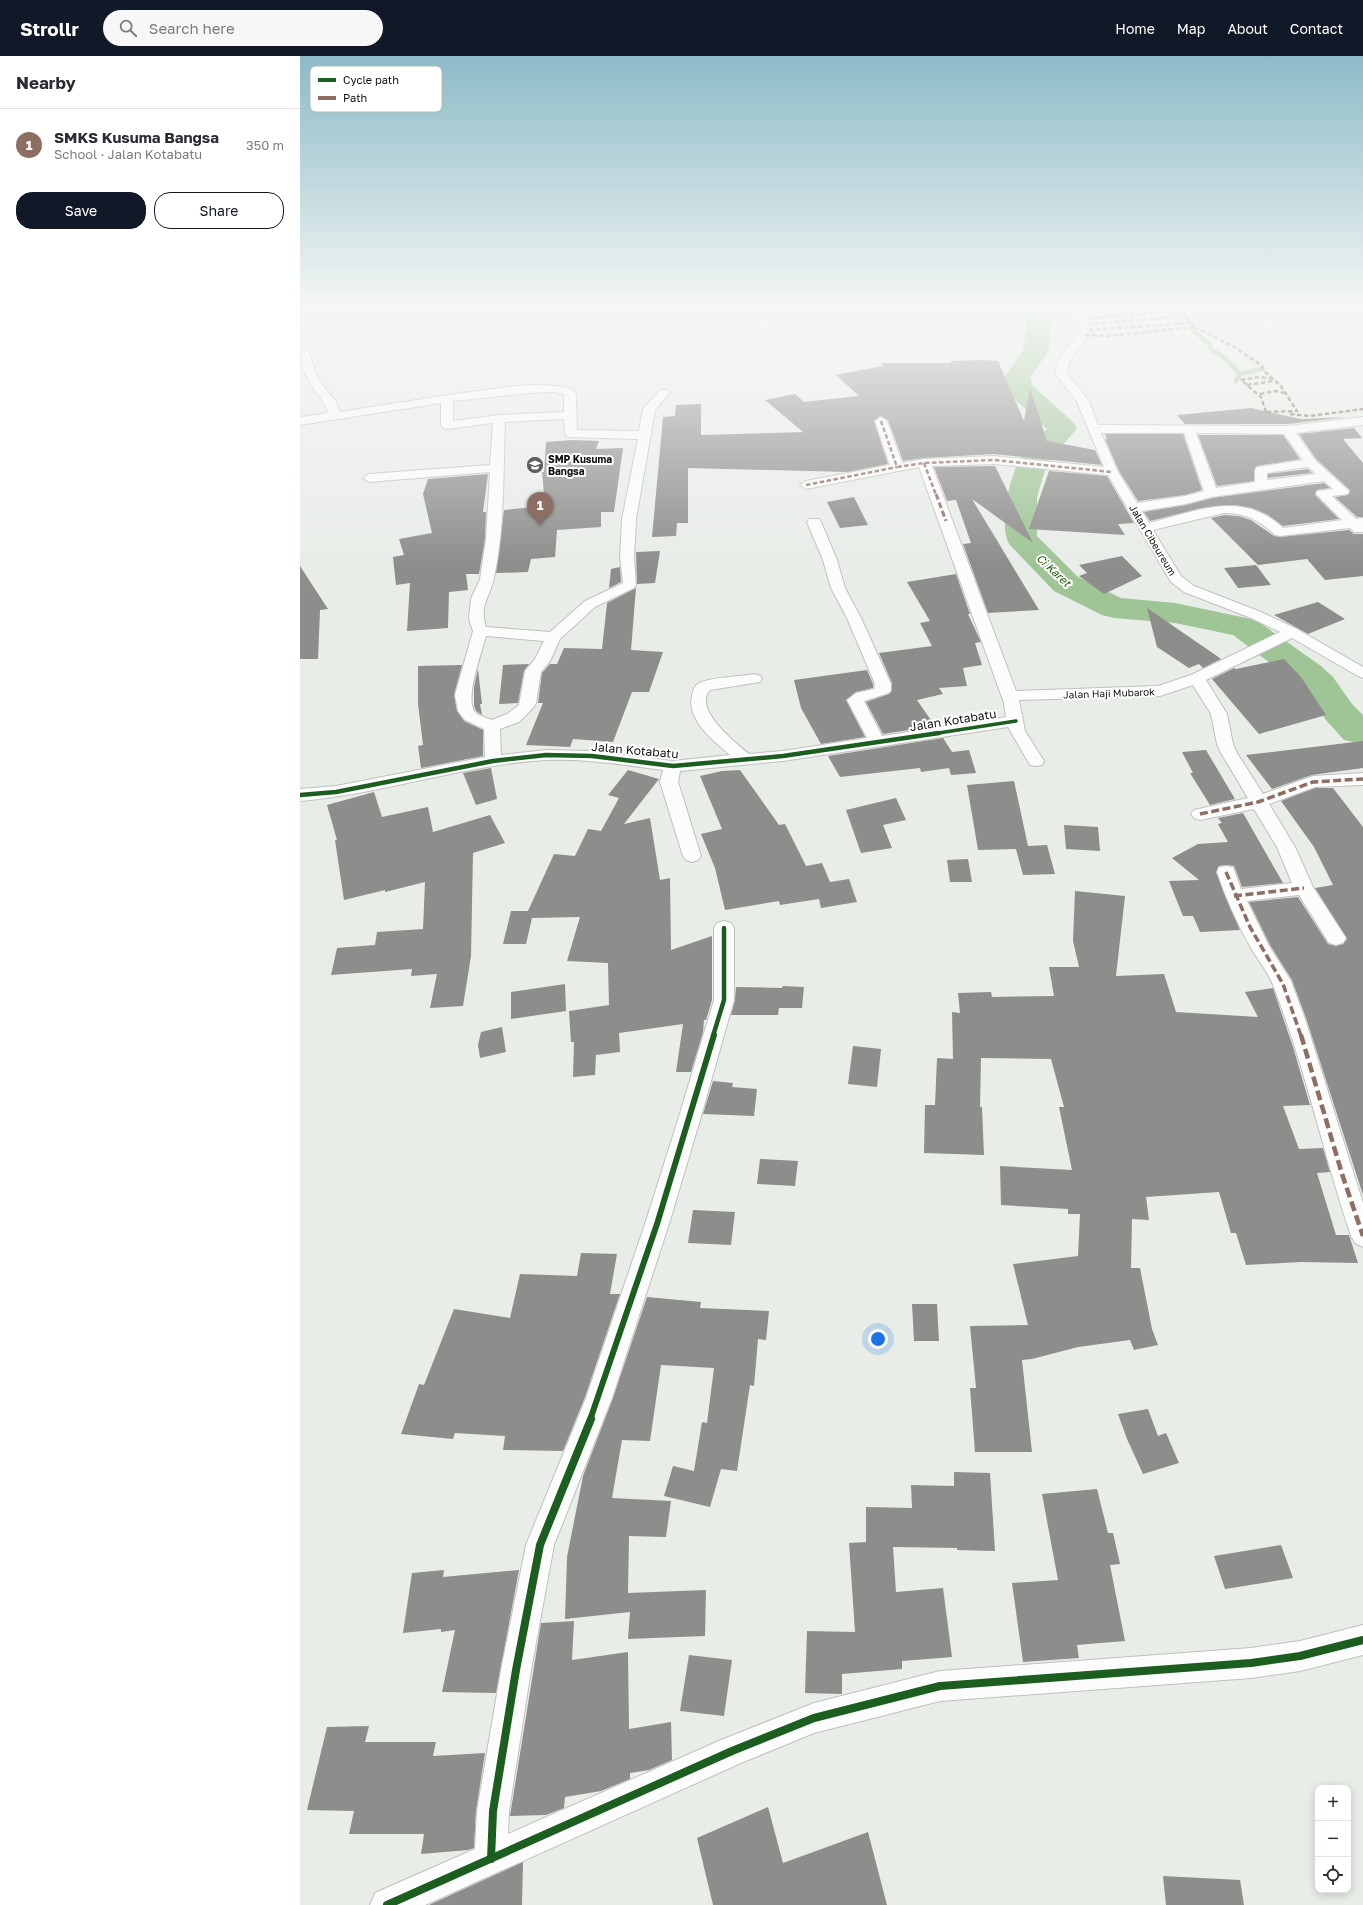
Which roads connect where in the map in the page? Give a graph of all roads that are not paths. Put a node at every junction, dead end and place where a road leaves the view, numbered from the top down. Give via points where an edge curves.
1 (323, 392) edge
2 (505, 392) edge
3 (568, 392) edge
4 (664, 392) dead end
5 (1076, 392) edge
6 (447, 398) junction
7 (570, 415) junction
8 (336, 416) junction
9 (499, 419) junction
10 (300, 421) edge
11 (881, 421) dead end
12 (1363, 421) edge
13 (1189, 429) junction
14 (1093, 430) junction
15 (1288, 430) junction
16 (645, 435) junction
17 (924, 463) junction
18 (1312, 463) junction
19 (898, 467) junction
20 (496, 468) junction
21 (1112, 472) junction
22 (1326, 477) junction
23 (369, 478) dead end
24 (1261, 484) junction
25 (806, 485) dead end
26 (1211, 494) junction
27 (1133, 508) junction
28 (814, 522) dead end
29 (1358, 522) edge
30 (1145, 528) junction
31 (1363, 533) edge
32 (480, 631) junction
33 (1292, 632) junction
34 (553, 637) junction
35 (1363, 673) edge
36 (1197, 678) junction
37 (754, 680) dead end
38 (1010, 696) junction
39 (1016, 721) junction
40 (492, 726) junction
41 (877, 742) junction
42 (746, 760) junction
43 (493, 761) junction
44 (1036, 761) dead end
45 (673, 766) junction
46 (1363, 779) edge
47 (300, 795) edge
48 (1258, 802) junction
49 (1200, 814) dead end
50 (692, 856) dead end
51 (1226, 872) dead end
52 (1304, 888) junction
53 (1234, 896) junction
54 (724, 928) dead end
55 (1336, 938) dead end
56 (1363, 1236) edge
57 (1363, 1640) edge
58 (491, 1860) junction
59 (387, 1905) edge

1 - 8 street
2 - 6 street
3 - 7 street
4 - 16 street via 650,407
5 - 14 street, Jalan Cibeureum via 1083,401
6 - 8 street
6 - 9 street via 447,425
7 - 9 street
7 - 16 street via 571,434
8 - 10 street
9 - 20 street
11 - 19 street
12 - 15 street
13 - 14 street
13 - 15 street
13 - 26 street
14 - 21 street, Jalan Cibeureum
15 - 18 street
16 - 34 street via 629,519 627,546 630,582 624,588 590,604
17 - 19 street
17 - 21 street via 989,460
17 - 38 street
18 - 22 street
18 - 24 street via 1261,470
19 - 25 street
20 - 23 street
20 - 32 street via 493,539 487,579 480,592 477,607 476,619
21 - 27 street, Jalan Cibeureum
22 - 24 street
22 - 29 street via 1343,491 1322,494
24 - 26 street
26 - 27 street
27 - 30 street, Jalan Cibeureum
28 - 41 street via 830,560 838,588 883,684 883,690 878,693 855,700
29 - 30 street via 1280,532 1263,516 1236,509 1224,509
29 - 31 street
30 - 33 street, Jalan Cibeureum via 1176,579 1185,586
32 - 34 street
32 - 40 street via 463,695 464,703 471,717
33 - 35 street, Jalan Cibeureum
33 - 36 street, Jalan Haji Mubarok
34 - 40 street via 542,661 533,671 525,708 513,718
36 - 38 street, Jalan Haji Mubarok via 1173,688 1147,693
36 - 48 street via 1219,714 1225,744
37 - 42 street via 706,686 699,692 700,705 707,724
38 - 39 street
39 - 41 street, Jalan Kotabatu
39 - 44 street via 1017,731
40 - 43 street
41 - 42 street, Jalan Kotabatu
42 - 45 street, Jalan Kotabatu
43 - 45 street, Jalan Kotabatu via 546,755 592,756
43 - 47 street, Jalan Kotabatu via 336,792
45 - 50 street via 669,782
46 - 48 street via 1313,782
48 - 49 street
48 - 52 street via 1286,847
51 - 53 street
52 - 53 street
52 - 55 street
53 - 56 street via 1284,986 1310,1058 1345,1187
54 - 58 street via 724,1000 686,1128 657,1224 598,1398 540,1545 493,1811
57 - 58 street via 1300,1656 1251,1663 940,1686 881,1700 814,1718 757,1741
58 - 59 street

